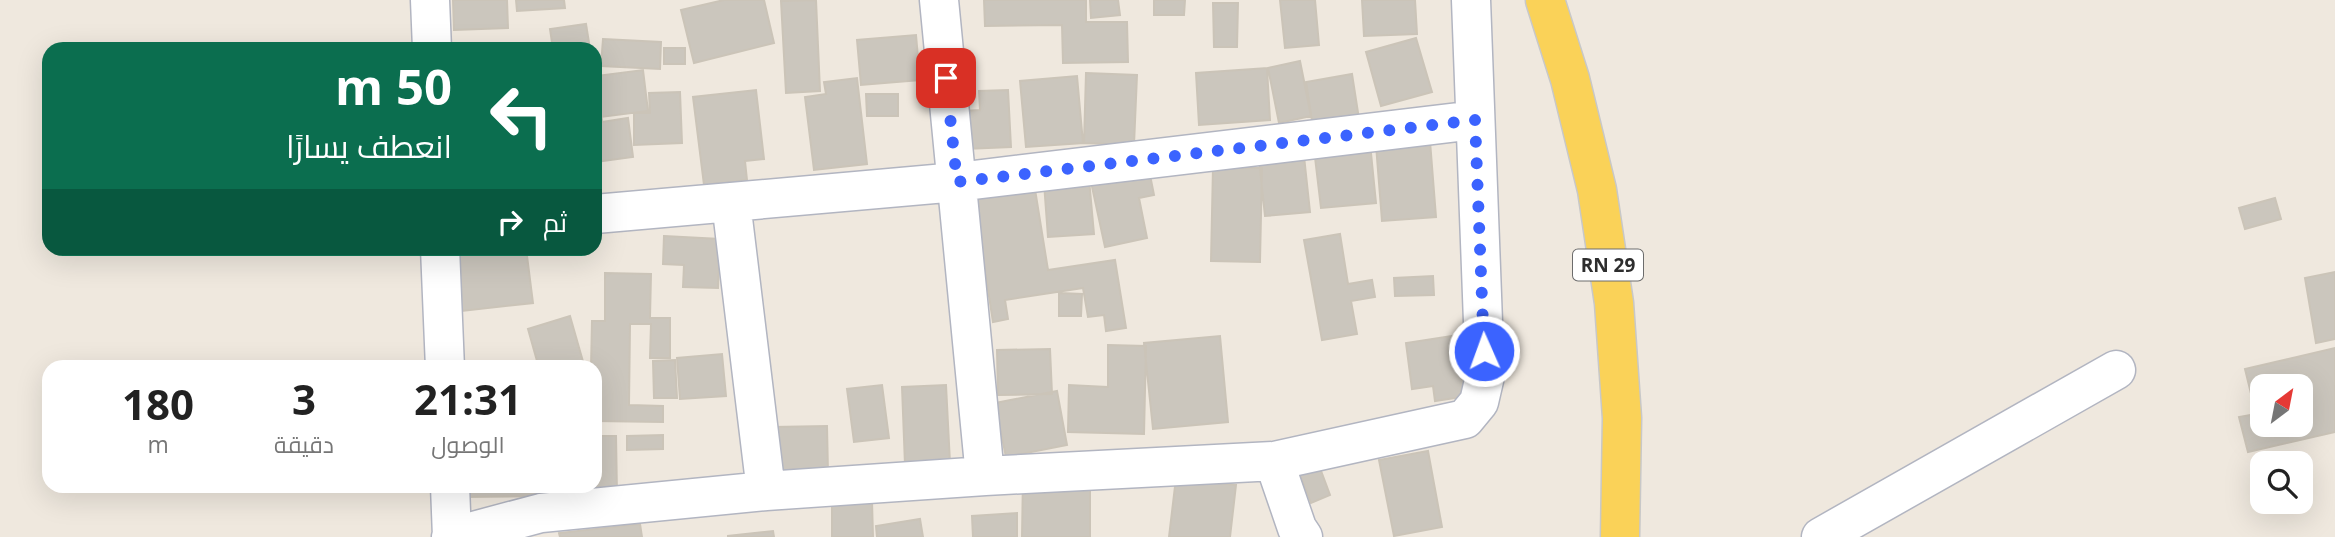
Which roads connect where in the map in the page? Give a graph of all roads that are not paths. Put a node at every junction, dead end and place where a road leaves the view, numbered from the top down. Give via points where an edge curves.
1 (430, 0) edge
2 (939, 0) edge
3 (1471, 0) edge
4 (1545, 0) edge
5 (432, 42) edge
6 (1475, 120) junction
7 (957, 182) junction
8 (731, 202) junction
9 (602, 213) edge
10 (440, 256) edge
11 (444, 360) edge
12 (2116, 370) dead end
13 (1274, 461) junction
14 (985, 476) junction
15 (766, 491) junction
16 (450, 493) edge
17 (451, 537) edge
18 (1303, 537) edge
19 (1620, 537) edge
20 (1821, 537) edge

1 - 5 street
2 - 7 street
3 - 6 street
4 - 19 main road, RN 29 via 1597,190 1614,303 1622,418
6 - 7 street
6 - 13 street via 1485,376 1479,402 1465,419
7 - 8 street
7 - 14 street
8 - 9 street
8 - 15 street
10 - 11 street
12 - 20 street
13 - 14 street
13 - 18 street
14 - 15 street
15 - 17 street via 541,513
16 - 17 street

